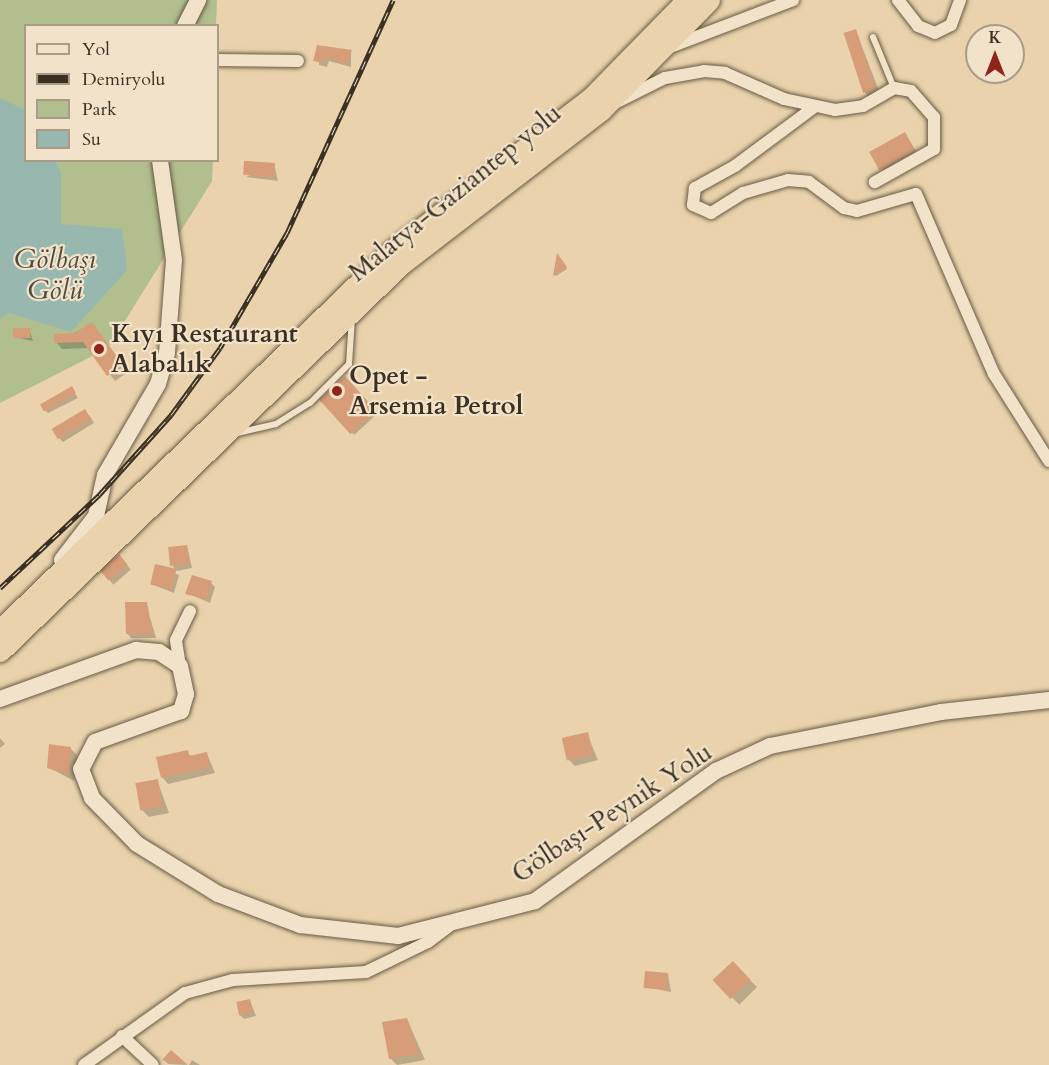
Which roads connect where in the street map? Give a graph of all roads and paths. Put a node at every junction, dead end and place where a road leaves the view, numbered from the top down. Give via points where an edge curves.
1 (198, 0) edge
2 (687, 0) edge
3 (709, 0) edge
4 (793, 0) edge
5 (898, 0) edge
6 (960, 0) edge
7 (186, 24) edge
8 (873, 37) dead end
9 (656, 54) junction
10 (219, 60) edge
11 (298, 61) dead end
12 (894, 88) junction
13 (813, 108) junction
14 (601, 110) junction
15 (160, 162) edge
16 (875, 182) dead end
17 (352, 312) junction
18 (225, 435) junction
19 (1049, 461) edge
20 (34, 597) junction
21 (190, 612) dead end
22 (0, 630) edge
23 (0, 651) edge
24 (180, 666) junction
25 (0, 699) edge
26 (1049, 700) edge
27 (455, 921) junction
28 (122, 1036) junction
29 (84, 1065) edge
30 (153, 1065) edge

1 - 7 street
2 - 20 highway, Malatya-Gaziantep yolu via 591,98 391,252
3 - 9 highway, Malatya-Gaziantep yolu
4 - 9 street via 710,28
5 - 6 street via 918,26 935,33 951,25
8 - 12 lane
9 - 14 highway, Malatya-Gaziantep yolu
10 - 11 street
12 - 13 street via 863,106
12 - 16 street via 911,91 926,103 938,134 934,149 920,161
13 - 14 street via 724,73 704,71 665,78
13 - 19 street via 735,166 694,188 693,205 711,213 743,193 788,180 809,182 844,208 857,211 916,194 994,374
14 - 17 highway, Malatya-Gaziantep yolu via 401,264
15 - 20 street via 174,260 167,353 153,393 105,475 96,516
17 - 18 highway, Malatya-Gaziantep yolu
17 - 18 lane via 350,364 310,403 276,423
18 - 23 highway, Malatya-Gaziantep yolu
20 - 22 highway, Malatya-Gaziantep yolu
21 - 24 street via 176,640
24 - 25 street via 159,652 136,650
24 - 27 street, Gölbaşı-Peynik Yolu via 186,694 181,711 95,742 81,769 92,798 137,844 218,894 300,925 398,936
26 - 27 street, Gölbaşı-Peynik Yolu via 941,712 770,746 717,771 536,901
27 - 28 street via 429,942 366,972 208,984 168,1002
28 - 29 street
28 - 30 street

